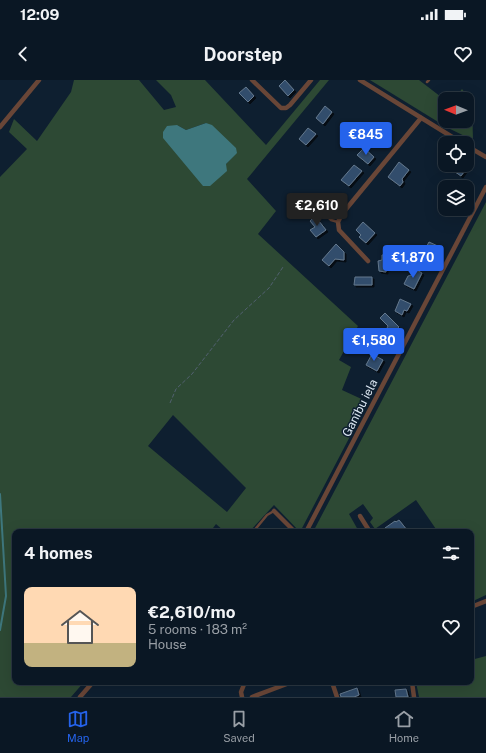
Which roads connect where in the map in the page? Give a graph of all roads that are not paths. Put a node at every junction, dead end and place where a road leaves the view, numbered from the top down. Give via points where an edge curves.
1 (39, 80) edge
2 (252, 80) edge
3 (311, 80) edge
4 (360, 80) edge
5 (421, 118) junction
6 (0, 127) edge
7 (451, 136) edge
8 (474, 150) edge
9 (486, 157) edge
10 (486, 187) edge
11 (321, 210) dead end
12 (338, 222) junction
13 (368, 261) dead end
14 (274, 511) joint
15 (360, 516) dead end
16 (255, 529) edge
17 (292, 529) edge
18 (308, 529) edge
19 (368, 529) edge
20 (486, 601) edge
21 (474, 606) edge
22 (90, 685) edge
23 (244, 685) edge
24 (284, 685) edge
25 (333, 685) edge
26 (412, 685) edge
27 (257, 696) edge
28 (80, 697) edge
29 (242, 697) edge
30 (252, 697) edge
31 (337, 697) edge
32 (414, 697) edge

1 - 6 street
2 - 3 street via 278,107 286,108
4 - 5 street
5 - 7 street
5 - 12 street
8 - 9 street
10 - 18 street, Ganību iela
11 - 12 lane via 331,220
12 - 13 street via 339,230
14 - 16 lane via 267,515
14 - 17 street
15 - 19 street
20 - 21 street
22 - 28 street
23 - 29 street
24 - 27 street
25 - 31 street
26 - 32 street
27 - 30 street

